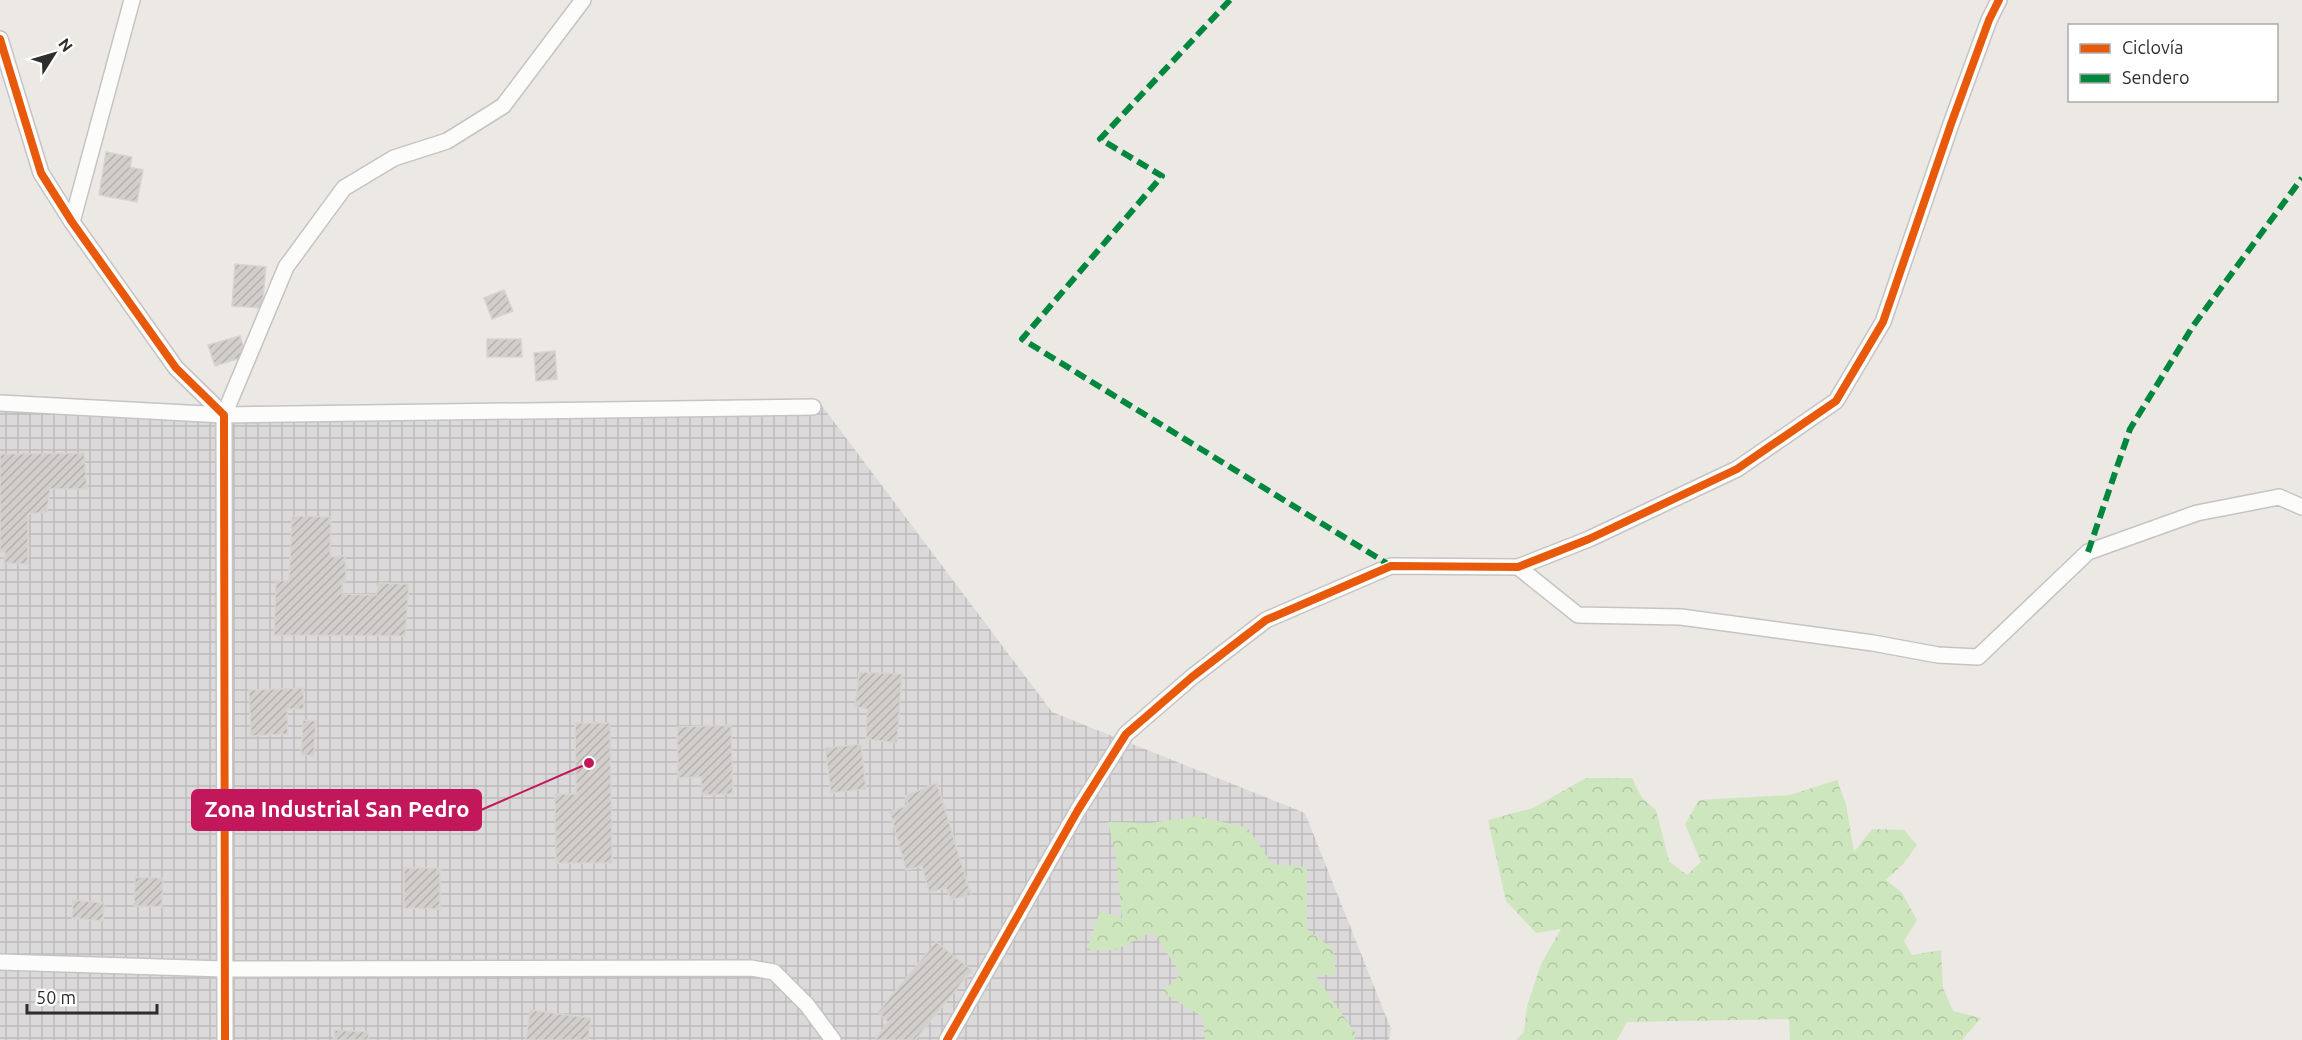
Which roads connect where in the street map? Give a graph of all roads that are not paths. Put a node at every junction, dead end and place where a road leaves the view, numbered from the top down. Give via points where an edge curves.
1 (132, 0) edge
2 (583, 0) edge
3 (1999, 0) edge
4 (0, 39) edge
5 (72, 222) junction
6 (0, 403) edge
7 (813, 407) dead end
8 (224, 415) junction
9 (2302, 507) edge
10 (1518, 567) junction
11 (0, 962) edge
12 (224, 969) junction
13 (225, 1040) edge
14 (833, 1040) edge
15 (947, 1040) edge

1 - 5 street
2 - 8 street via 503,106 447,141 393,158 344,188 286,267
3 - 10 street via 1951,124 1883,322 1836,401 1737,469 1589,539
4 - 5 street via 41,173
5 - 8 street via 176,368
6 - 8 street
7 - 8 street
8 - 12 street
9 - 10 street via 2279,497 2197,513 2088,552 1978,657 1938,655 1681,617 1578,615
10 - 15 street via 1391,566 1266,620 1192,677 1126,734 1078,810
11 - 12 street
12 - 13 street
12 - 14 street via 751,968 774,972 807,1005

